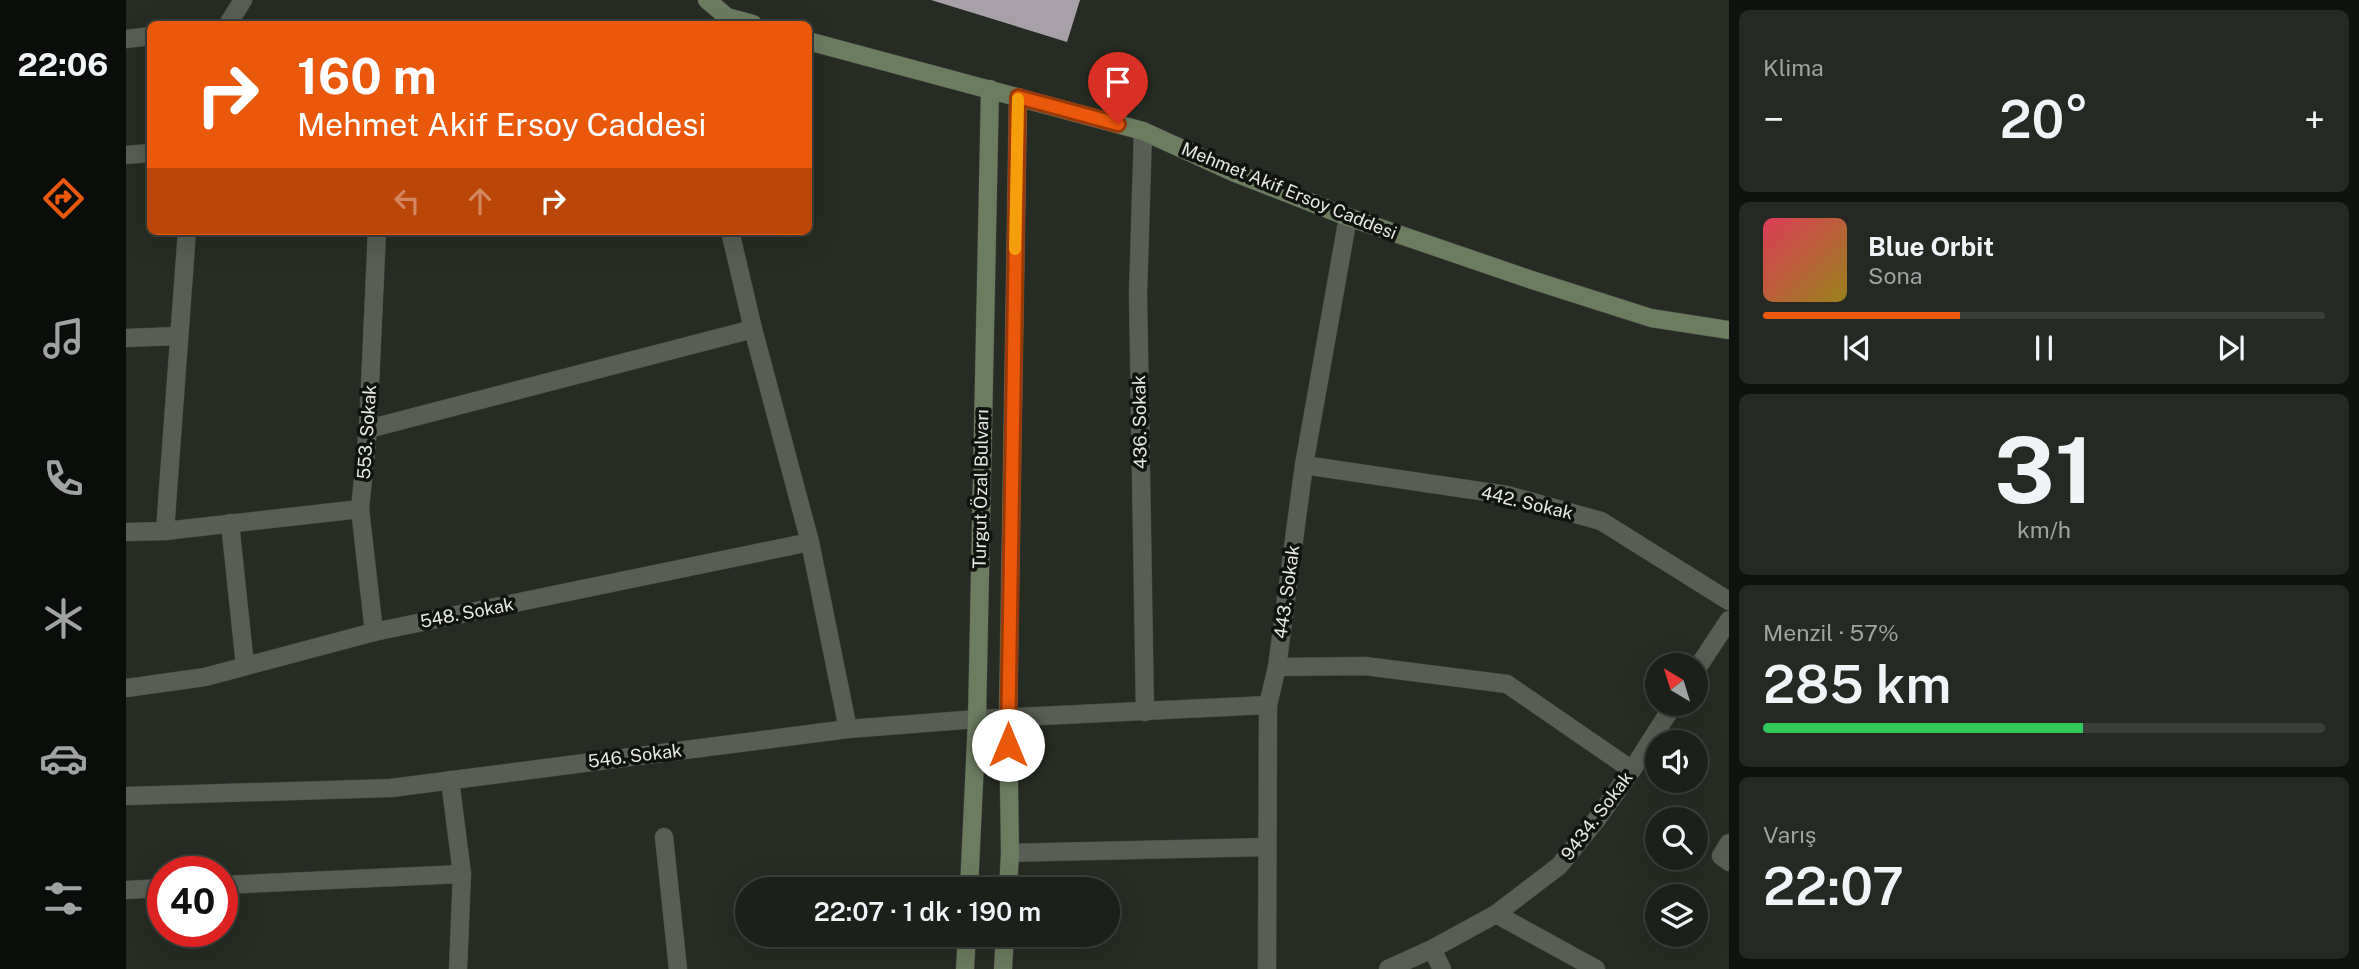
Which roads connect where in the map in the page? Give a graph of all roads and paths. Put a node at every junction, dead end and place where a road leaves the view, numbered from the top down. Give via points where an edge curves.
1 (243, 0) edge
2 (707, 0) edge
3 (230, 21) edge
4 (727, 21) edge
5 (147, 36) edge
6 (126, 38) edge
7 (812, 42) edge
8 (990, 89) junction
9 (1018, 97) junction
10 (1143, 131) junction
11 (147, 153) edge
12 (126, 155) edge
13 (1348, 217) junction
14 (187, 235) edge
15 (377, 235) edge
16 (731, 235) edge
17 (753, 328) junction
18 (1729, 330) edge
19 (178, 336) junction
20 (126, 338) edge
21 (368, 429) junction
22 (1304, 465) junction
23 (360, 509) junction
24 (230, 523) junction
25 (164, 531) junction
26 (126, 532) edge
27 (810, 542) junction
28 (1729, 601) edge
29 (1729, 620) edge
30 (374, 632) junction
31 (1707, 653) edge
32 (245, 666) junction
33 (1277, 667) junction
34 (126, 688) edge
35 (1268, 705) junction
36 (1144, 712) junction
37 (1666, 716) edge
38 (1008, 718) junction
39 (977, 719) junction
40 (848, 729) junction
41 (1632, 770) junction
42 (450, 780) junction
43 (126, 796) edge
44 (664, 837) dead end
45 (1267, 847) junction
46 (1010, 853) junction
47 (462, 874) junction
48 (970, 877) edge
49 (1009, 877) edge
50 (238, 884) edge
51 (147, 889) edge
52 (126, 890) edge
53 (1496, 915) junction
54 (966, 947) edge
55 (1004, 947) edge
56 (1432, 949) junction
57 (457, 969) edge
58 (678, 969) edge
59 (965, 969) edge
60 (1003, 969) edge
61 (1267, 969) edge
62 (1388, 969) edge
63 (1442, 969) edge
64 (1596, 969) edge

1 - 3 street
2 - 4 street
5 - 6 street
7 - 8 street, Mehmet Akif Ersoy Caddesi
8 - 9 street, Mehmet Akif Ersoy Caddesi
8 - 39 street, Turgut Özal Bulvarı
9 - 10 street, Mehmet Akif Ersoy Caddesi
9 - 38 street, Turgut Özal Bulvarı
10 - 13 street, Mehmet Akif Ersoy Caddesi
10 - 36 street, 436. Sokak via 1138,295
11 - 12 street
13 - 18 street, Mehmet Akif Ersoy Caddesi via 1651,318
13 - 22 street, 443. Sokak
14 - 19 street
15 - 21 street, 553. Sokak
16 - 17 street
17 - 21 street
17 - 27 street
19 - 20 street
19 - 25 street
21 - 23 street, 553. Sokak
22 - 28 street, 442. Sokak via 1507,495 1601,522
22 - 33 street, 443. Sokak
23 - 24 street
23 - 30 street, 553. Sokak
24 - 25 street
24 - 32 street
25 - 26 street
27 - 30 street, 548. Sokak
27 - 40 street
29 - 31 street
30 - 32 street, 548. Sokak
32 - 34 street, 548. Sokak via 205,677
33 - 35 street, 443. Sokak
33 - 41 street via 1365,666 1507,684
35 - 36 street, 546. Sokak
35 - 45 street, 443. Sokak
36 - 38 street, 546. Sokak
37 - 41 street, 9434. Sokak
38 - 39 street, 546. Sokak
38 - 46 street, Turgut Özal Bulvarı
39 - 40 street, 546. Sokak
39 - 48 street, Turgut Özal Bulvarı
40 - 42 street, 546. Sokak
41 - 53 street, 9434. Sokak via 1559,866
42 - 43 street, 546. Sokak via 391,788
42 - 47 street
44 - 58 street
45 - 46 street
45 - 61 street, 443. Sokak
46 - 49 street, Turgut Özal Bulvarı
47 - 50 street
47 - 57 street
51 - 52 street
53 - 56 street, 9434. Sokak
53 - 64 street
54 - 59 street
55 - 60 street
56 - 62 street, 9434. Sokak
56 - 63 street

